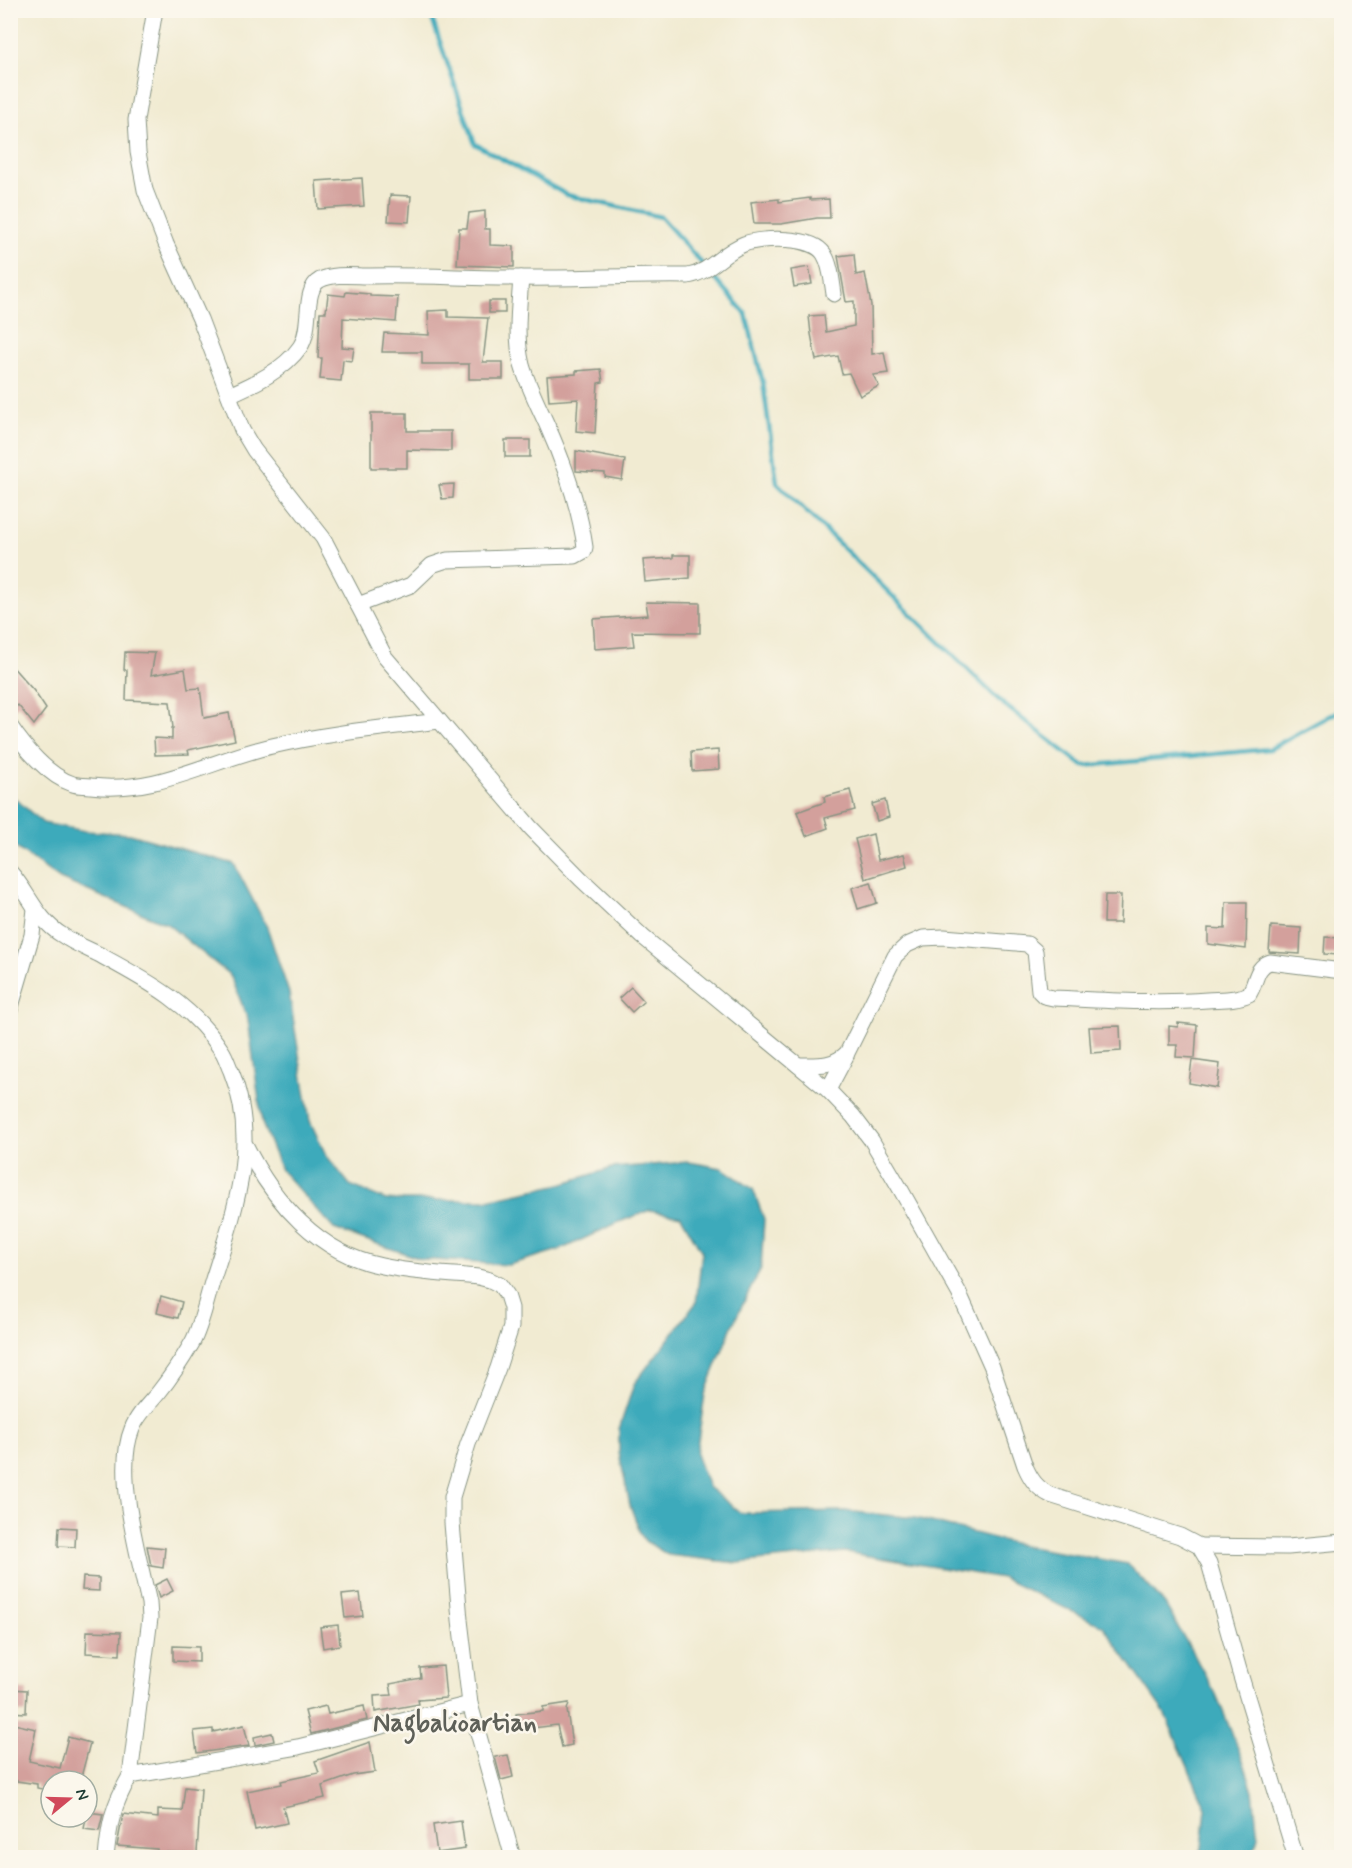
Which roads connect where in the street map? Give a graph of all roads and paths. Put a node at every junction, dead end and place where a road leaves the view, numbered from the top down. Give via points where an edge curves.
1 (155, 10) edge
2 (520, 278) junction
3 (834, 294) dead end
4 (229, 395) junction
5 (358, 605) junction
6 (439, 721) junction
7 (10, 726) edge
8 (10, 872) edge
9 (35, 909) junction
10 (1341, 971) edge
11 (10, 1010) edge
12 (847, 1053) junction
13 (798, 1065) junction
14 (828, 1090) junction
15 (245, 1144) junction
16 (1341, 1542) edge
17 (1199, 1546) junction
18 (470, 1704) junction
19 (130, 1776) junction
20 (106, 1857) edge
21 (513, 1857) edge
22 (1296, 1857) edge

1 - 4 street via 136,120 145,190
2 - 3 street via 688,276 702,273 744,244 797,240 823,251
2 - 4 street via 384,275 321,279 311,290 307,331 300,347 266,377
2 - 5 street via 518,344 522,364 579,514 584,551 575,556 447,560 432,565 411,585
4 - 5 street via 254,450 324,538
5 - 6 street via 385,657
6 - 7 street via 303,739 143,786 104,788 73,784 51,771 31,754
6 - 13 street via 531,828 581,879 651,944
8 - 9 street
9 - 11 street via 32,935
9 - 15 street via 61,935 155,985 193,1014 222,1052 237,1085
10 - 12 street via 1265,964 1249,994 1239,998 1166,1003 1053,998 1039,991 1035,951 1027,944 924,938 907,945 896,956
12 - 13 street via 826,1064
12 - 14 street
13 - 14 street
14 - 17 street via 872,1141 958,1293 992,1367 1032,1480 1039,1489 1180,1536
15 - 18 street via 277,1197 318,1238 345,1254 381,1266 490,1280 507,1296 511,1327 452,1497
15 - 19 street via 234,1215 194,1340 138,1418 129,1441 128,1504 150,1618
16 - 17 street via 1288,1547
17 - 22 street via 1216,1581
18 - 19 street via 298,1747
18 - 21 street
19 - 20 street via 112,1812

